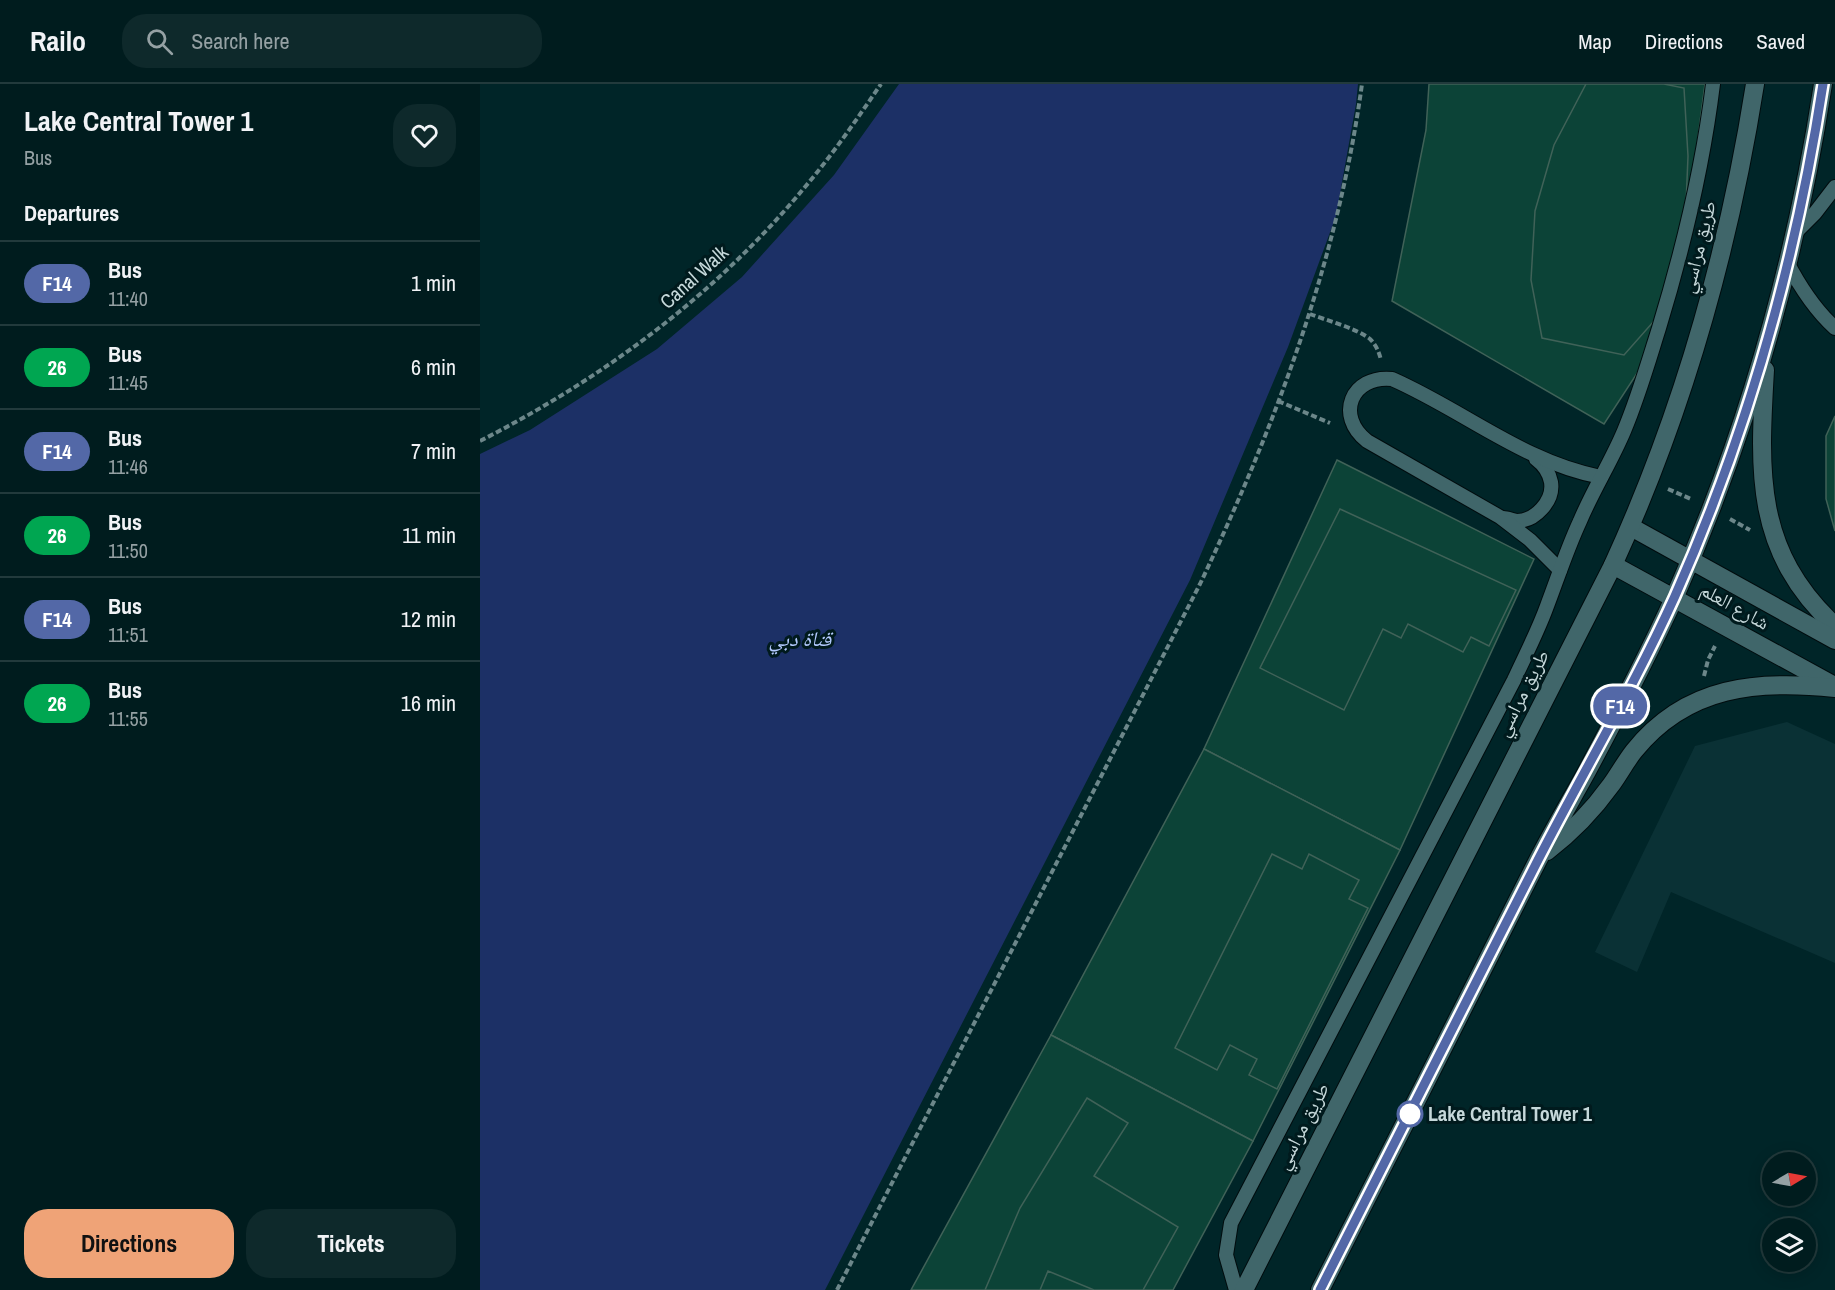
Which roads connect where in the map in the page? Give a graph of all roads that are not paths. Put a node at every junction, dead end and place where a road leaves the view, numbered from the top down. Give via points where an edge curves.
1 (1713, 84) edge
2 (1755, 84) edge
3 (1822, 84) edge
4 (1835, 187) edge
5 (1794, 234) junction
6 (1787, 262) junction
7 (1835, 328) edge
8 (1767, 338) junction
9 (1532, 455) junction
10 (1601, 477) junction
11 (1500, 517) junction
12 (1630, 527) junction
13 (1690, 559) junction
14 (1613, 565) junction
15 (1560, 570) junction
16 (1674, 598) junction
17 (1835, 626) edge
18 (1835, 640) edge
19 (1835, 687) edge
20 (1541, 855) junction
21 (1236, 1290) edge
22 (1244, 1290) edge
23 (1320, 1290) edge

1 - 10 lane via 1686,231 1668,299 1636,399
2 - 12 main road, طريق مراسي via 1748,133 1709,301 1684,383
3 - 5 main road
4 - 5 lane
5 - 6 main road
6 - 7 lane via 1812,303
6 - 8 main road
8 - 13 main road via 1731,452
8 - 17 main road via 1761,448 1766,510 1775,540 1796,580
9 - 10 lane via 1566,469
9 - 11 lane via 1545,467 1551,484 1547,502 1535,515 1518,521
9 - 11 lane via 1392,379 1371,380 1354,394 1349,415 1352,426 1367,441
10 - 15 lane
11 - 15 lane
12 - 13 main road, شارع العلم
12 - 14 main road, طريق مراسي
13 - 16 main road
13 - 18 main road, شارع العلم
14 - 16 main road, شارع العلم
14 - 22 main road, طريق مراسي
15 - 21 lane via 1514,681 1231,1223 1226,1255
16 - 19 main road, شارع العلم
16 - 20 main road
19 - 20 main road via 1796,684 1736,688 1686,707 1649,734 1596,805
20 - 23 main road

